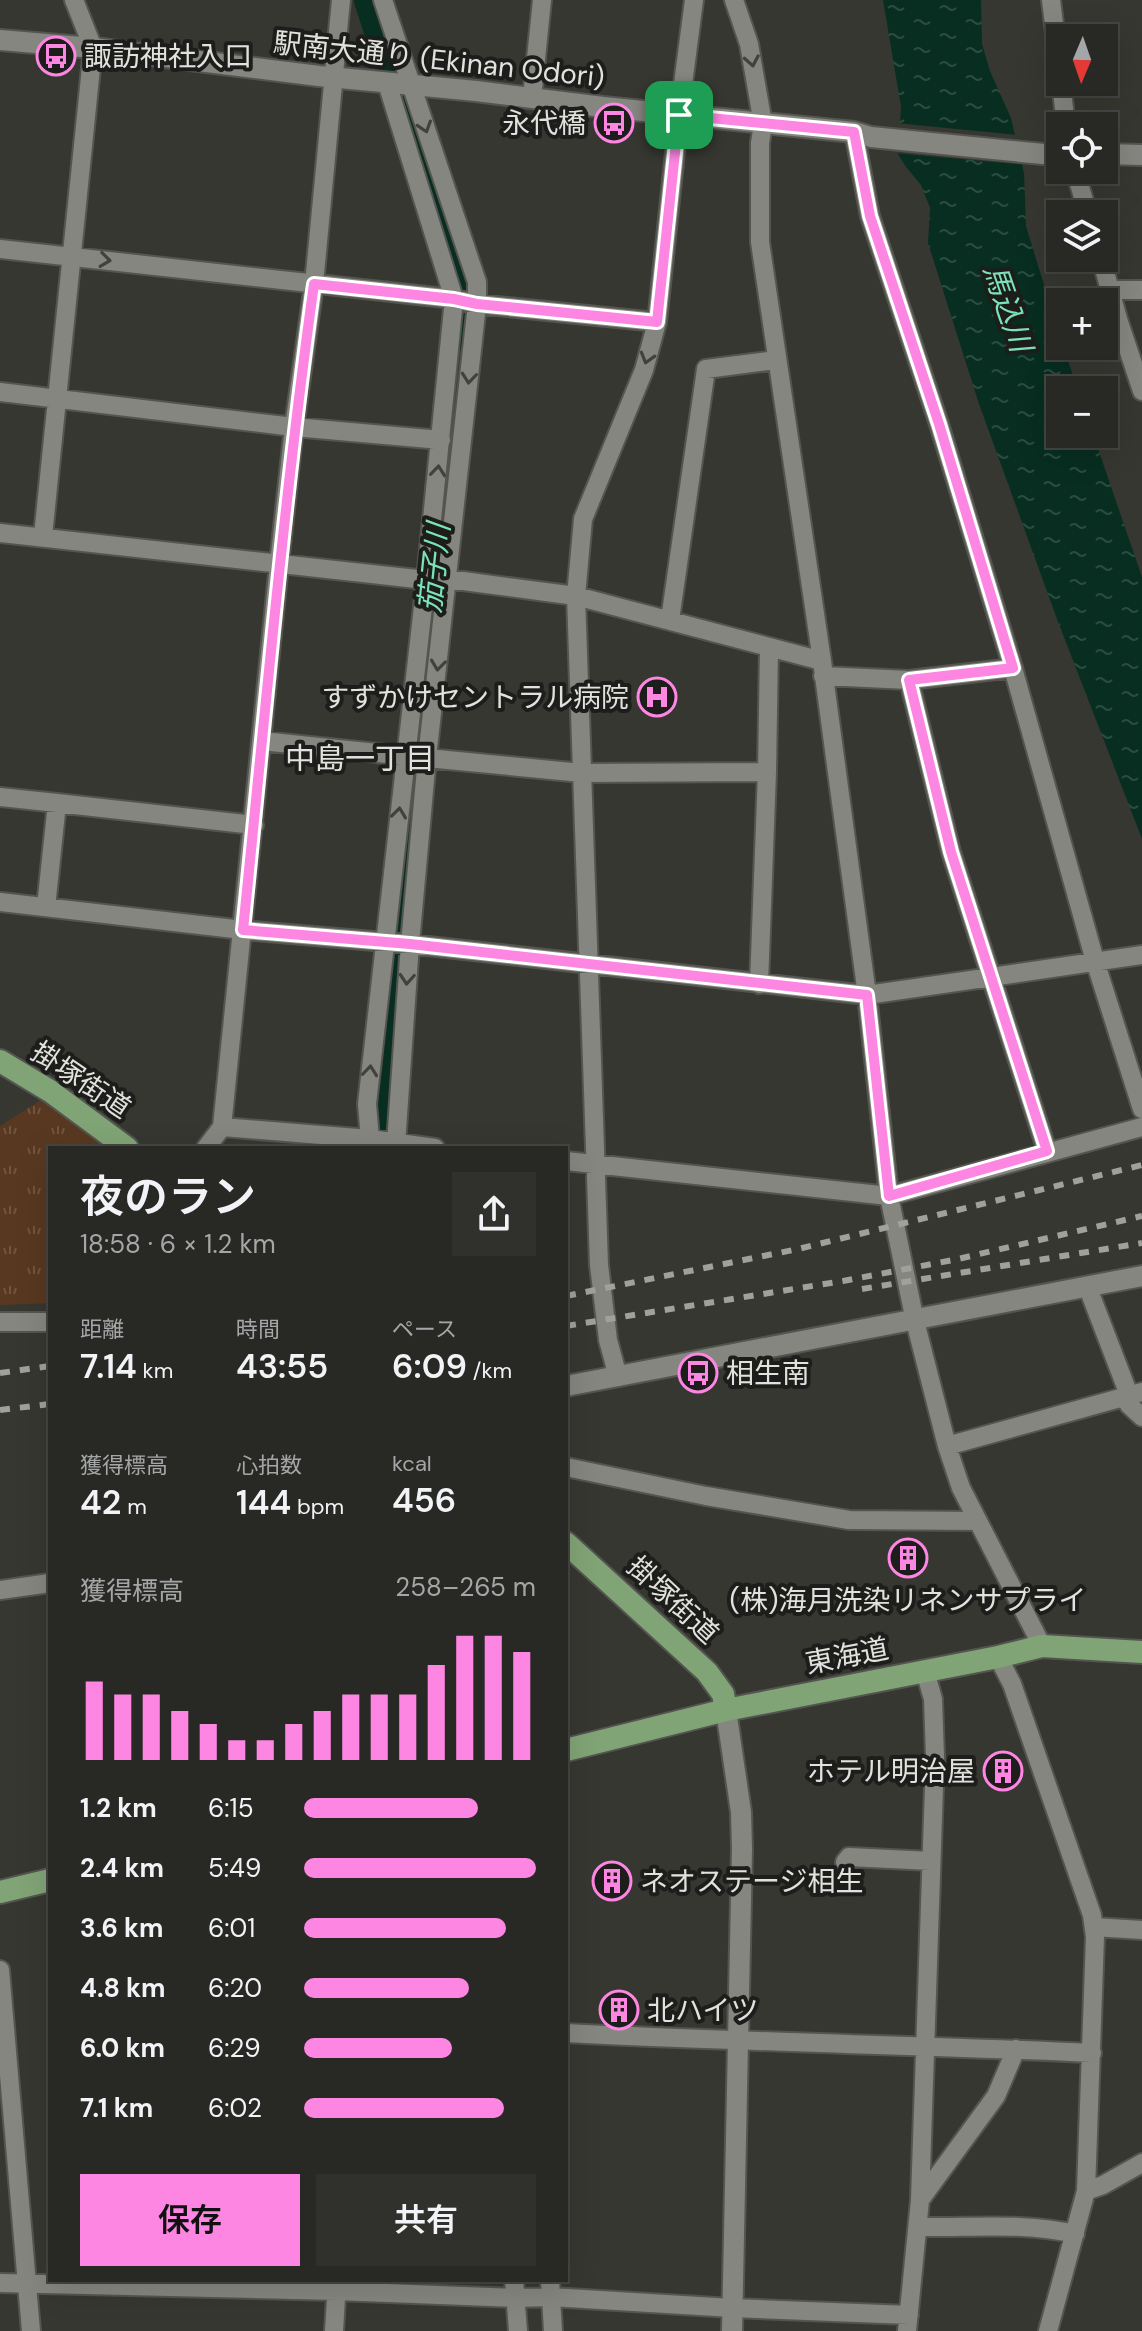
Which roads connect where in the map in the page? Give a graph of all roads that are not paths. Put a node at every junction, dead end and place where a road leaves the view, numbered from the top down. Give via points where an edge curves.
1 (74, 0) edge
2 (341, 0) edge
3 (383, 0) edge
4 (542, 0) edge
5 (694, 0) edge
6 (734, 0) edge
7 (1051, 0) edge
8 (1054, 24) edge
9 (0, 40) edge
10 (93, 48) junction
11 (333, 78) junction
12 (399, 84) junction
13 (532, 98) junction
14 (679, 115) junction
15 (763, 124) junction
16 (863, 135) junction
17 (1046, 153) edge
18 (1118, 154) edge
19 (1142, 155) edge
20 (0, 249) edge
21 (72, 256) junction
22 (314, 284) junction
23 (1118, 290) edge
24 (1142, 290) edge
25 (454, 299) junction
26 (477, 304) junction
27 (1118, 315) edge
28 (657, 322) junction
29 (776, 360) junction
30 (1142, 391) edge
31 (0, 392) edge
32 (57, 398) junction
33 (294, 427) junction
34 (441, 440) junction
35 (0, 533) edge
36 (43, 536) junction
37 (279, 564) junction
38 (448, 579) junction
39 (426, 580) junction
40 (576, 596) junction
41 (670, 620) junction
42 (769, 648) junction
43 (823, 668) junction
44 (1013, 668) junction
45 (909, 680) junction
46 (262, 741) junction
47 (406, 756) junction
48 (427, 758) junction
49 (767, 772) junction
50 (582, 773) junction
51 (0, 797) edge
52 (57, 803) junction
53 (254, 825) junction
54 (0, 902) edge
55 (46, 907) junction
56 (243, 930) junction
57 (384, 942) junction
58 (410, 944) junction
59 (1142, 955) edge
60 (1102, 960) junction
61 (588, 963) junction
62 (992, 977) junction
63 (759, 984) junction
64 (867, 995) junction
65 (0, 1061) edge
66 (1142, 1109) edge
67 (222, 1127) junction
68 (1142, 1127) edge
69 (372, 1143) edge
70 (124, 1146) edge
71 (208, 1146) edge
72 (397, 1146) edge
73 (1047, 1151) junction
74 (568, 1161) edge
75 (594, 1164) junction
76 (889, 1196) junction
77 (1142, 1276) edge
78 (1088, 1288) junction
79 (915, 1321) junction
80 (0, 1322) edge
81 (48, 1322) edge
82 (618, 1377) junction
83 (568, 1386) edge
84 (1132, 1394) edge
85 (1142, 1417) edge
86 (947, 1446) junction
87 (568, 1467) edge
88 (978, 1521) junction
89 (568, 1545) edge
90 (48, 1583) edge
91 (0, 1590) edge
92 (1042, 1646) junction
93 (1142, 1652) edge
94 (998, 1657) junction
95 (925, 1671) junction
96 (726, 1710) junction
97 (568, 1750) edge
98 (931, 1861) junction
99 (845, 1862) dead end
100 (48, 1880) edge
101 (0, 1892) edge
102 (1094, 1927) junction
103 (1142, 1930) edge
104 (0, 1970) edge
105 (568, 2033) edge
106 (738, 2041) junction
107 (924, 2046) junction
108 (1016, 2049) junction
109 (1092, 2053) junction
110 (4, 2059) edge
111 (1142, 2163) edge
112 (1086, 2191) junction
113 (920, 2200) junction
114 (918, 2227) junction
115 (1075, 2234) junction
116 (0, 2283) edge
117 (29, 2284) junction
118 (337, 2286) edge
119 (514, 2289) edge
120 (551, 2289) edge
121 (732, 2308) junction
122 (908, 2323) edge
123 (31, 2331) edge
124 (334, 2331) edge
125 (518, 2331) edge
126 (553, 2331) edge
127 (732, 2331) edge
128 (1048, 2331) edge

1 - 10 street
2 - 11 street
3 - 12 street
4 - 13 street
5 - 14 street
6 -> 15 street via 749,44
7 - 8 street
9 - 10 street, 駅南大通り (Ekinan Odori)
10 - 11 street, 駅南大通り (Ekinan Odori)
10 - 21 street
11 - 12 street, 駅南大通り (Ekinan Odori)
11 - 22 street
12 - 13 street, 駅南大通り (Ekinan Odori)
12 - 25 street
12 -> 26 street via 477,282
13 - 14 street, 駅南大通り (Ekinan Odori)
14 - 15 street, 駅南大通り (Ekinan Odori)
14 - 28 street
15 - 16 street, 駅南大通り (Ekinan Odori)
15 - 29 street via 760,242
16 - 17 street, 駅南大通り (Ekinan Odori)
16 - 44 street via 870,216
18 - 19 street
20 - 21 street
21 -> 22 street
21 - 32 street
22 - 25 street
22 - 33 street
23 - 24 street
25 - 26 street
25 - 34 street
26 - 28 street
26 -> 38 street
27 - 30 street
28 -> 40 street via 644,370 583,519
29 - 41 street via 706,369
29 - 43 street
31 - 32 street
32 - 33 street
32 - 36 street
33 - 34 street
33 - 37 street
39 -> 34 street
35 - 36 street
36 - 37 street
37 - 39 street
37 - 46 street
38 - 39 street
38 - 40 street
38 -> 48 street
39 - 47 street
40 - 41 street
40 - 50 street
41 - 42 street
42 - 43 street
42 - 49 street
43 - 45 street
43 - 64 street
44 - 45 street
44 - 60 street
45 - 62 street via 951,852
46 - 47 street
46 - 53 street
57 -> 47 street
48 - 50 street
48 - 58 street
49 - 50 street
49 - 63 street
50 - 61 street
51 - 52 street
52 - 53 street
52 - 55 street
53 - 56 street
54 - 55 street
55 - 56 street
56 - 57 street
56 - 67 street
57 - 58 street
69 -> 57 street via 367,1104
58 - 61 street
58 -> 72 street
59 - 60 street
60 - 62 street
60 - 66 street
61 - 63 street
61 - 75 street
62 - 64 street
62 - 73 street
63 - 64 street
64 - 76 street
65 - 70 highway, 掛塚街道
67 - 69 street
67 - 71 street
68 - 73 street
69 - 72 street
73 - 76 street
74 - 75 street
75 - 76 street
75 - 82 street via 599,1265
76 - 79 street
77 - 78 street
78 - 79 street
78 - 84 street
79 - 82 street
79 - 86 street
80 - 81 street
82 - 83 street
84 - 85 street via 1129,1405
84 - 86 street
86 - 88 street
87 - 88 street via 849,1520
88 - 92 street
89 - 96 highway, 掛塚街道 via 707,1672 723,1694
90 - 91 street
92 - 93 highway, 東海道
92 - 94 highway, 東海道
94 - 95 highway, 東海道
94 - 102 street via 1012,1684
95 - 96 highway, 東海道
95 - 98 street via 933,1699 935,1757
96 - 97 highway, 東海道
96 - 106 street via 741,1812
98 - 99 street via 849,1857
98 - 107 street
100 - 101 highway
102 - 103 street
102 - 109 street
104 - 110 street
105 - 106 street
106 - 107 street
106 - 121 street
107 - 108 street
107 - 113 street
108 - 109 street
108 - 113 street via 996,2096
109 - 112 street
110 - 117 street
111 - 112 street
112 - 115 street
113 - 114 street
114 - 115 street via 1055,2229
114 - 122 street
115 - 128 street
116 - 117 street
117 - 118 street
117 - 123 street
118 - 119 street
118 - 124 street
119 - 120 street
119 - 125 street
120 - 121 street
120 - 126 street
121 - 122 street
121 - 127 street

